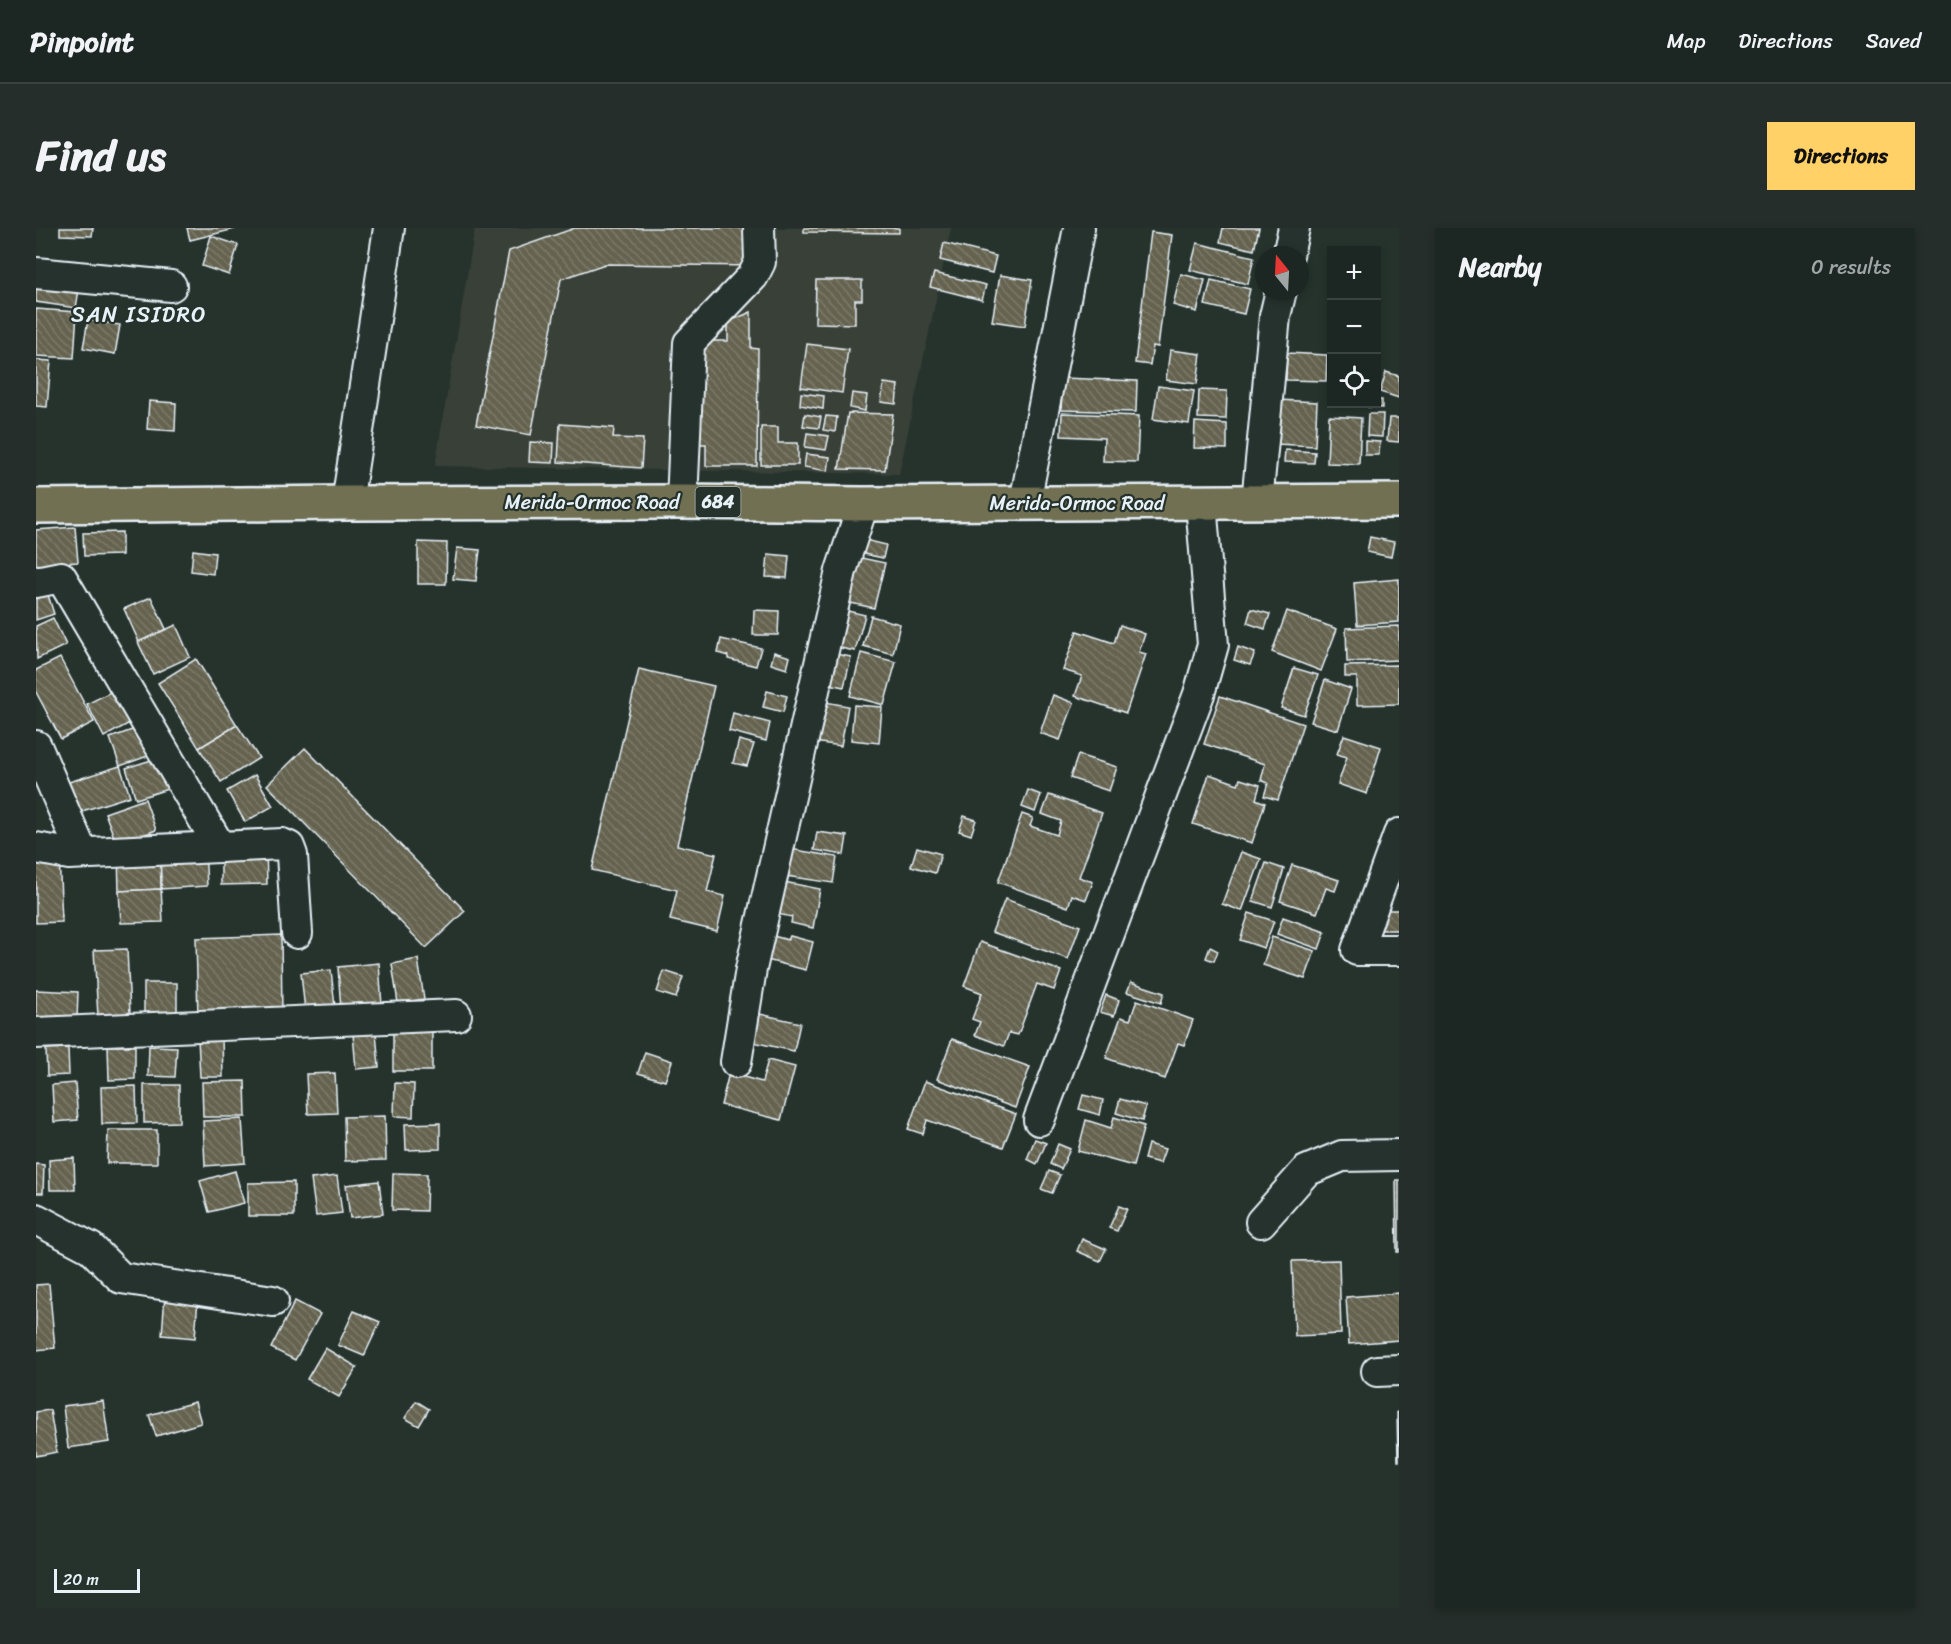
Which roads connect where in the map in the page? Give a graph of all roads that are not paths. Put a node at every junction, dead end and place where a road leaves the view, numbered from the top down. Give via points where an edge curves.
1 (389, 228) edge
2 (759, 228) edge
3 (1079, 228) edge
4 (1294, 228) edge
5 (1290, 246) edge
6 (36, 273) edge
7 (171, 286) dead end
8 (1279, 300) edge
9 (1399, 501) edge
10 (682, 502) junction
11 (1025, 502) junction
12 (1257, 502) junction
13 (347, 503) junction
14 (1200, 503) junction
15 (863, 504) junction
16 (36, 506) edge
17 (36, 582) edge
18 (36, 746) edge
19 (1399, 834) edge
20 (220, 847) junction
21 (36, 848) edge
22 (82, 853) junction
23 (297, 933) dead end
24 (1399, 950) edge
25 (456, 1015) dead end
26 (36, 1033) edge
27 (736, 1062) dead end
28 (1039, 1120) dead end
29 (1399, 1155) edge
30 (36, 1219) edge
31 (1261, 1222) dead end
32 (273, 1301) dead end

1 - 13 street
2 - 10 street via 760,262 753,276 689,343
3 - 11 street
4 - 5 street
6 - 7 street
8 - 12 street
9 - 12 highway, Merida-Ormoc Road / 684
10 - 13 highway, Merida-Ormoc Road / 684
10 - 15 highway, Merida-Ormoc Road / 684
11 - 14 highway, Merida-Ormoc Road / 684
11 - 15 highway, Merida-Ormoc Road / 684
12 - 14 highway, Merida-Ormoc Road / 684
13 - 16 highway, Merida-Ormoc Road / 684
14 - 28 street via 1213,645 1199,694
15 - 27 street via 841,571 751,969
17 - 20 street via 61,577
18 - 22 street
19 - 24 street via 1358,950
20 - 22 street
20 - 23 street via 282,843 290,847
21 - 22 street
25 - 26 street
29 - 31 street via 1342,1156 1306,1171
30 - 32 street via 92,1248 122,1278

